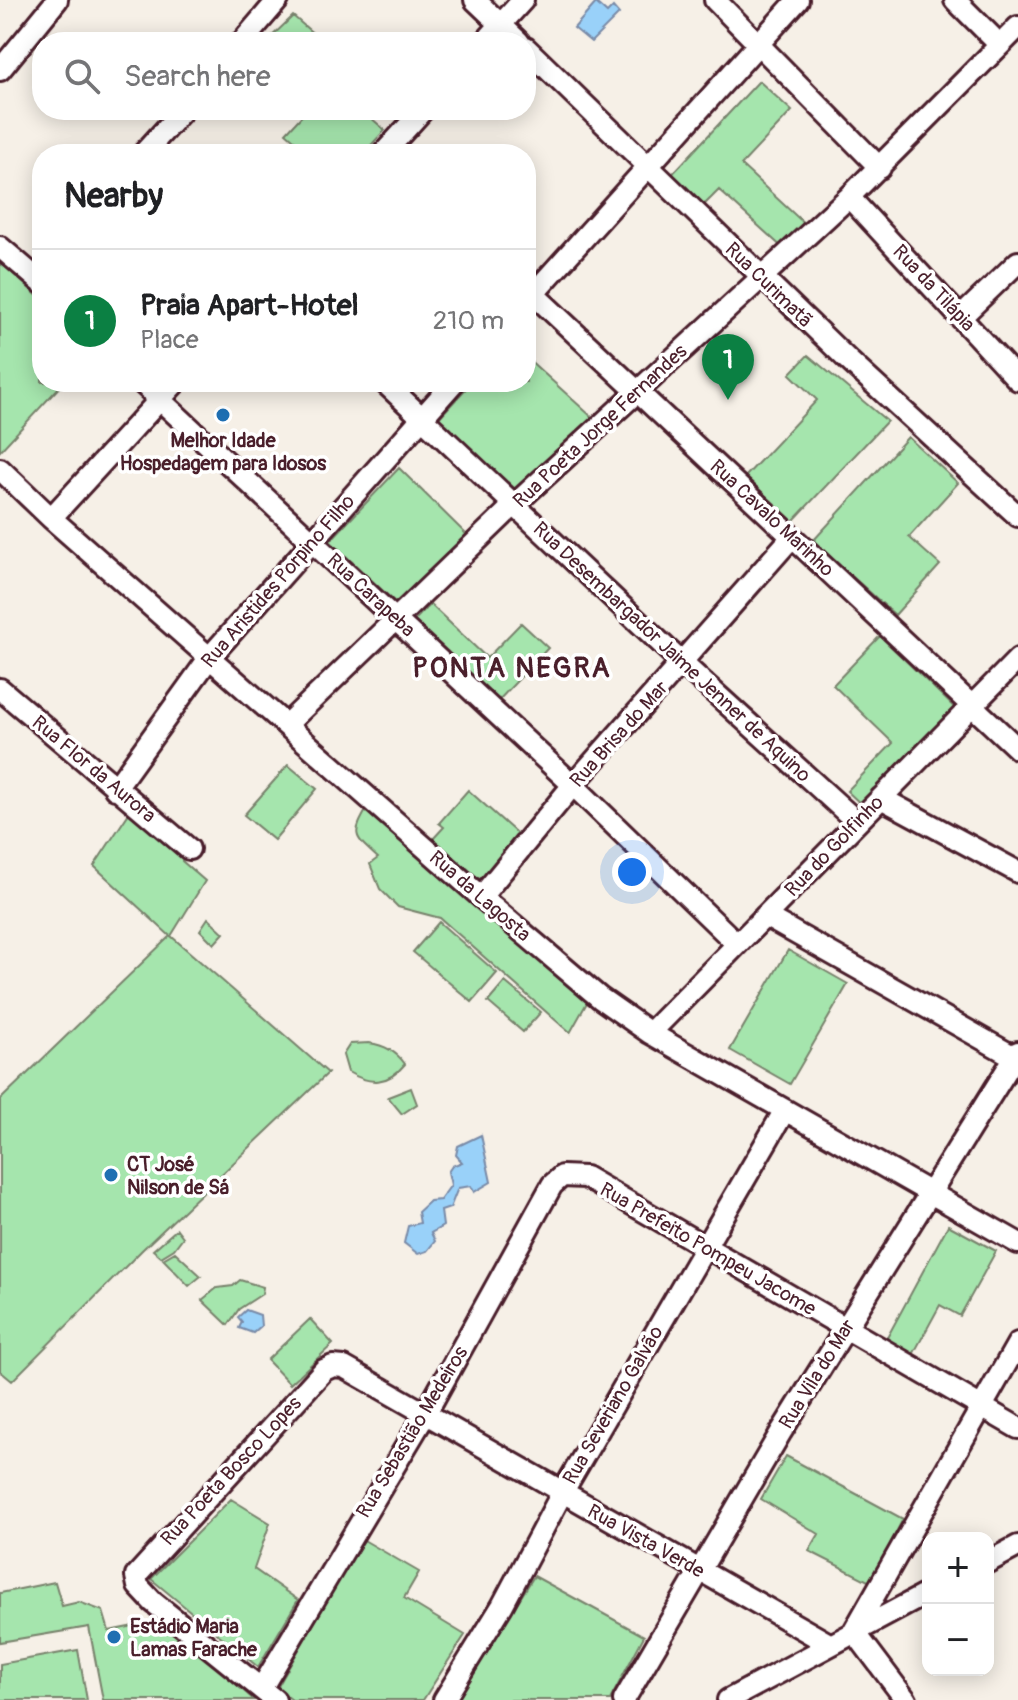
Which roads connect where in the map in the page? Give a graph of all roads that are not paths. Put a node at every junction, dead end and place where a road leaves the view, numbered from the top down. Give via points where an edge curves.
1 (57, 0) edge
2 (278, 0) edge
3 (475, 0) edge
4 (523, 0) edge
5 (715, 0) edge
6 (798, 0) edge
7 (955, 0) edge
8 (501, 24) junction
9 (1018, 27) edge
10 (251, 32) edge
11 (494, 32) edge
12 (509, 32) edge
13 (761, 43) junction
14 (1000, 45) junction
15 (536, 58) edge
16 (0, 70) edge
17 (174, 120) edge
18 (414, 120) edge
19 (152, 144) edge
20 (392, 144) edge
21 (647, 168) junction
22 (880, 168) junction
23 (849, 197) junction
24 (0, 247) edge
25 (1018, 262) edge
26 (32, 270) edge
27 (762, 278) junction
28 (536, 286) edge
29 (536, 301) edge
30 (961, 317) junction
31 (1018, 380) edge
32 (151, 392) edge
33 (167, 392) edge
34 (395, 392) edge
35 (445, 392) edge
36 (635, 392) junction
37 (159, 400) junction
38 (423, 416) junction
39 (0, 469) edge
40 (513, 506) junction
41 (1018, 516) edge
42 (51, 518) junction
43 (792, 537) junction
44 (312, 540) junction
45 (396, 619) junction
46 (209, 658) junction
47 (1018, 659) edge
48 (682, 663) junction
49 (0, 689) edge
50 (971, 706) junction
51 (286, 732) junction
52 (1018, 749) edge
53 (573, 785) junction
54 (115, 789) junction
55 (881, 798) junction
56 (365, 807) dead end
57 (857, 822) junction
58 (189, 849) dead end
59 (1018, 872) edge
60 (481, 897) junction
61 (765, 916) junction
62 (737, 944) junction
63 (650, 1033) junction
64 (1017, 1056) edge
65 (785, 1110) junction
66 (562, 1176) joint
67 (928, 1193) junction
68 (1018, 1243) edge
69 (704, 1247) junction
70 (845, 1329) junction
71 (1018, 1343) edge
72 (338, 1366) joint
73 (980, 1408) junction
74 (426, 1413) junction
75 (1018, 1428) edge
76 (562, 1493) junction
77 (1018, 1546) edge
78 (994, 1559) edge
79 (700, 1571) junction
80 (922, 1596) edge
81 (854, 1631) junction
82 (829, 1644) junction
83 (268, 1694) edge
84 (444, 1700) edge
85 (624, 1700) edge
86 (728, 1700) edge
87 (906, 1700) edge

1 - 16 street
2 - 10 street
3 - 8 street
4 - 8 street
5 - 13 street
6 - 13 street
7 - 14 street
8 - 11 street
8 - 12 street
9 - 14 street, Rua Poeta Jorge Fernandes
13 - 21 street
13 - 22 street
14 - 22 street, Rua Poeta Jorge Fernandes
15 - 21 street, Rua Curimatã
17 - 19 street
18 - 20 street
21 - 27 street, Rua Curimatã
21 - 28 street
22 - 23 street, Rua Poeta Jorge Fernandes
23 - 27 street, Rua Poeta Jorge Fernandes
23 - 30 street, Rua da Tilápia
24 - 26 street
25 - 30 street
27 - 36 street, Rua Poeta Jorge Fernandes
27 - 41 street, Rua Curimatã
29 - 36 street, Rua Cavalo Marinho
30 - 31 street, Rua da Tilápia
32 - 37 street, Rua Carapeba
33 - 37 street
34 - 38 street, Rua Desembargador Jaime Jenner de Aquino
35 - 38 street, Rua Aristides Porpino Filho
36 - 40 street, Rua Poeta Jorge Fernandes
36 - 43 street, Rua Cavalo Marinho
37 - 42 street
37 - 44 street, Rua Carapeba
38 - 40 street, Rua Desembargador Jaime Jenner de Aquino
38 - 44 street, Rua Aristides Porpino Filho
39 - 42 street, Rua da Lagosta
40 - 45 street, Rua Poeta Jorge Fernandes
40 - 48 street, Rua Desembargador Jaime Jenner de Aquino
42 - 46 street, Rua da Lagosta
43 - 48 street, Rua Brisa do Mar
43 - 50 street, Rua Cavalo Marinho
44 - 45 street, Rua Carapeba
44 - 46 street, Rua Aristides Porpino Filho
45 - 51 street, Rua Poeta Jorge Fernandes
45 - 53 street, Rua Carapeba
46 - 51 street, Rua da Lagosta
46 - 54 street, Rua Aristides Porpino Filho
47 - 50 street, Rua do Golfinho
48 - 53 street, Rua Brisa do Mar
48 - 57 street, Rua Desembargador Jaime Jenner de Aquino
49 - 54 street, Rua Flor da Aurora
50 - 52 street, Rua Cavalo Marinho
50 - 55 street, Rua do Golfinho
51 - 56 street
51 - 60 street, Rua da Lagosta
53 - 60 street, Rua Brisa do Mar
53 - 62 street, Rua Carapeba
54 - 58 street, Rua Flor da Aurora
55 - 57 street, Rua do Golfinho
55 - 59 street
57 - 61 street, Rua do Golfinho
60 - 63 street, Rua da Lagosta via 600,998
61 - 62 street, Rua do Golfinho
61 - 64 street
62 - 63 street, Rua do Golfinho
63 - 65 street, Rua da Lagosta
64 - 67 street, Rua Vila do Mar
65 - 67 street, Rua da Lagosta
65 - 69 street, Rua Severiano Galvão
66 - 69 street, Rua Prefeito Pompeu Jacome via 585,1177
66 - 74 street, Rua Sebastião Medeiros via 552,1185
67 - 68 street, Rua da Lagosta
67 - 70 street, Rua Vila do Mar
69 - 70 street, Rua Prefeito Pompeu Jacome
69 - 76 street, Rua Severiano Galvão
70 - 73 street, Rua Prefeito Pompeu Jacome
70 - 79 street, Rua Vila do Mar
71 - 73 street
72 - 74 street, Rua Vista Verde
72 - 83 street, Rua Poeta Bosco Lopes via 324,1370 136,1576 138,1586
73 - 75 street, Rua Prefeito Pompeu Jacome
73 - 81 street
74 - 76 street, Rua Vista Verde
74 - 83 street, Rua Sebastião Medeiros
76 - 79 street, Rua Vista Verde
76 - 84 street, Rua Severiano Galvão
77 - 78 street
79 - 82 street, Rua Vista Verde
79 - 85 street, Rua Vila do Mar
80 - 81 street
81 - 82 street
81 - 87 street
82 - 86 street

